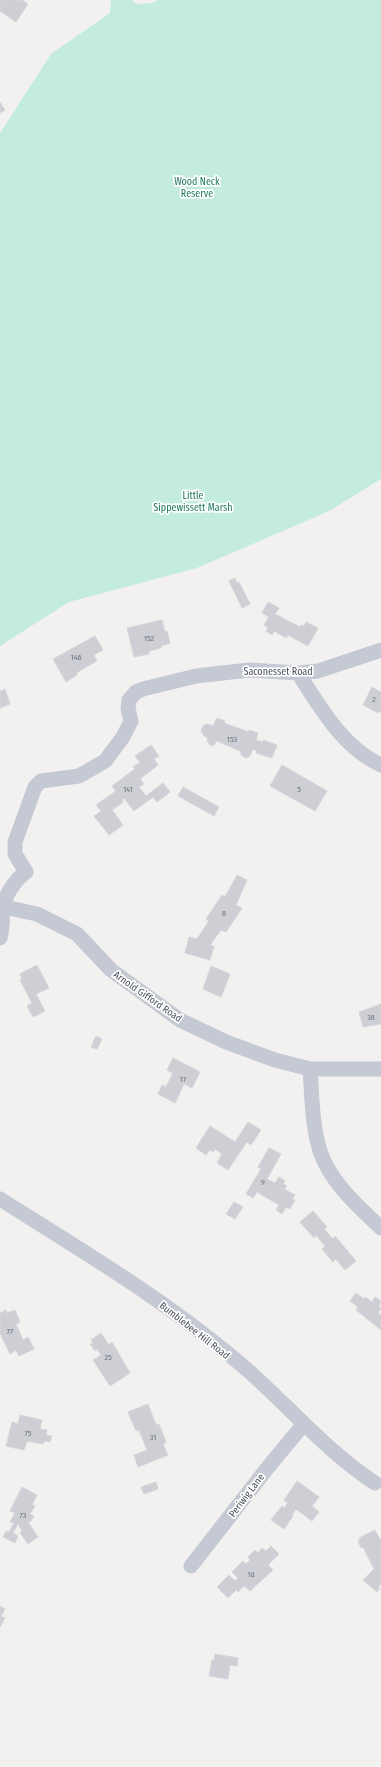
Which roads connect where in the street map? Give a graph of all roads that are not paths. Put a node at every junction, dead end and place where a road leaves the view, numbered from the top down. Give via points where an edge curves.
1 (381, 650) edge
2 (298, 673) junction
3 (381, 765) edge
4 (2, 907) edge
5 (0, 938) edge
6 (310, 1069) junction
7 (381, 1069) edge
8 (0, 1200) edge
9 (381, 1228) edge
10 (303, 1425) junction
11 (375, 1482) dead end
12 (190, 1566) dead end

1 - 2 street, Saconesset Road via 318,671
2 - 3 street via 336,729 357,750
2 - 4 street, Saconesset Road via 249,670 196,676 136,692 129,700 131,721 128,729 105,761 79,776 41,781 35,787 15,842 15,854 26,872 12,886
4 - 5 street, Saconesset Road
4 - 6 street, Arnold Gifford Road via 37,914 77,934 111,970 180,1020 226,1042 275,1060
6 - 7 street, Arnold Gifford Road
6 - 9 street via 313,1113 320,1151 333,1176 355,1204
8 - 10 street, Bumblebee Hill Road via 91,1256 178,1315 252,1374
10 - 11 street, Bumblebee Hill Road via 360,1473
10 - 12 street, Periwig Lane

